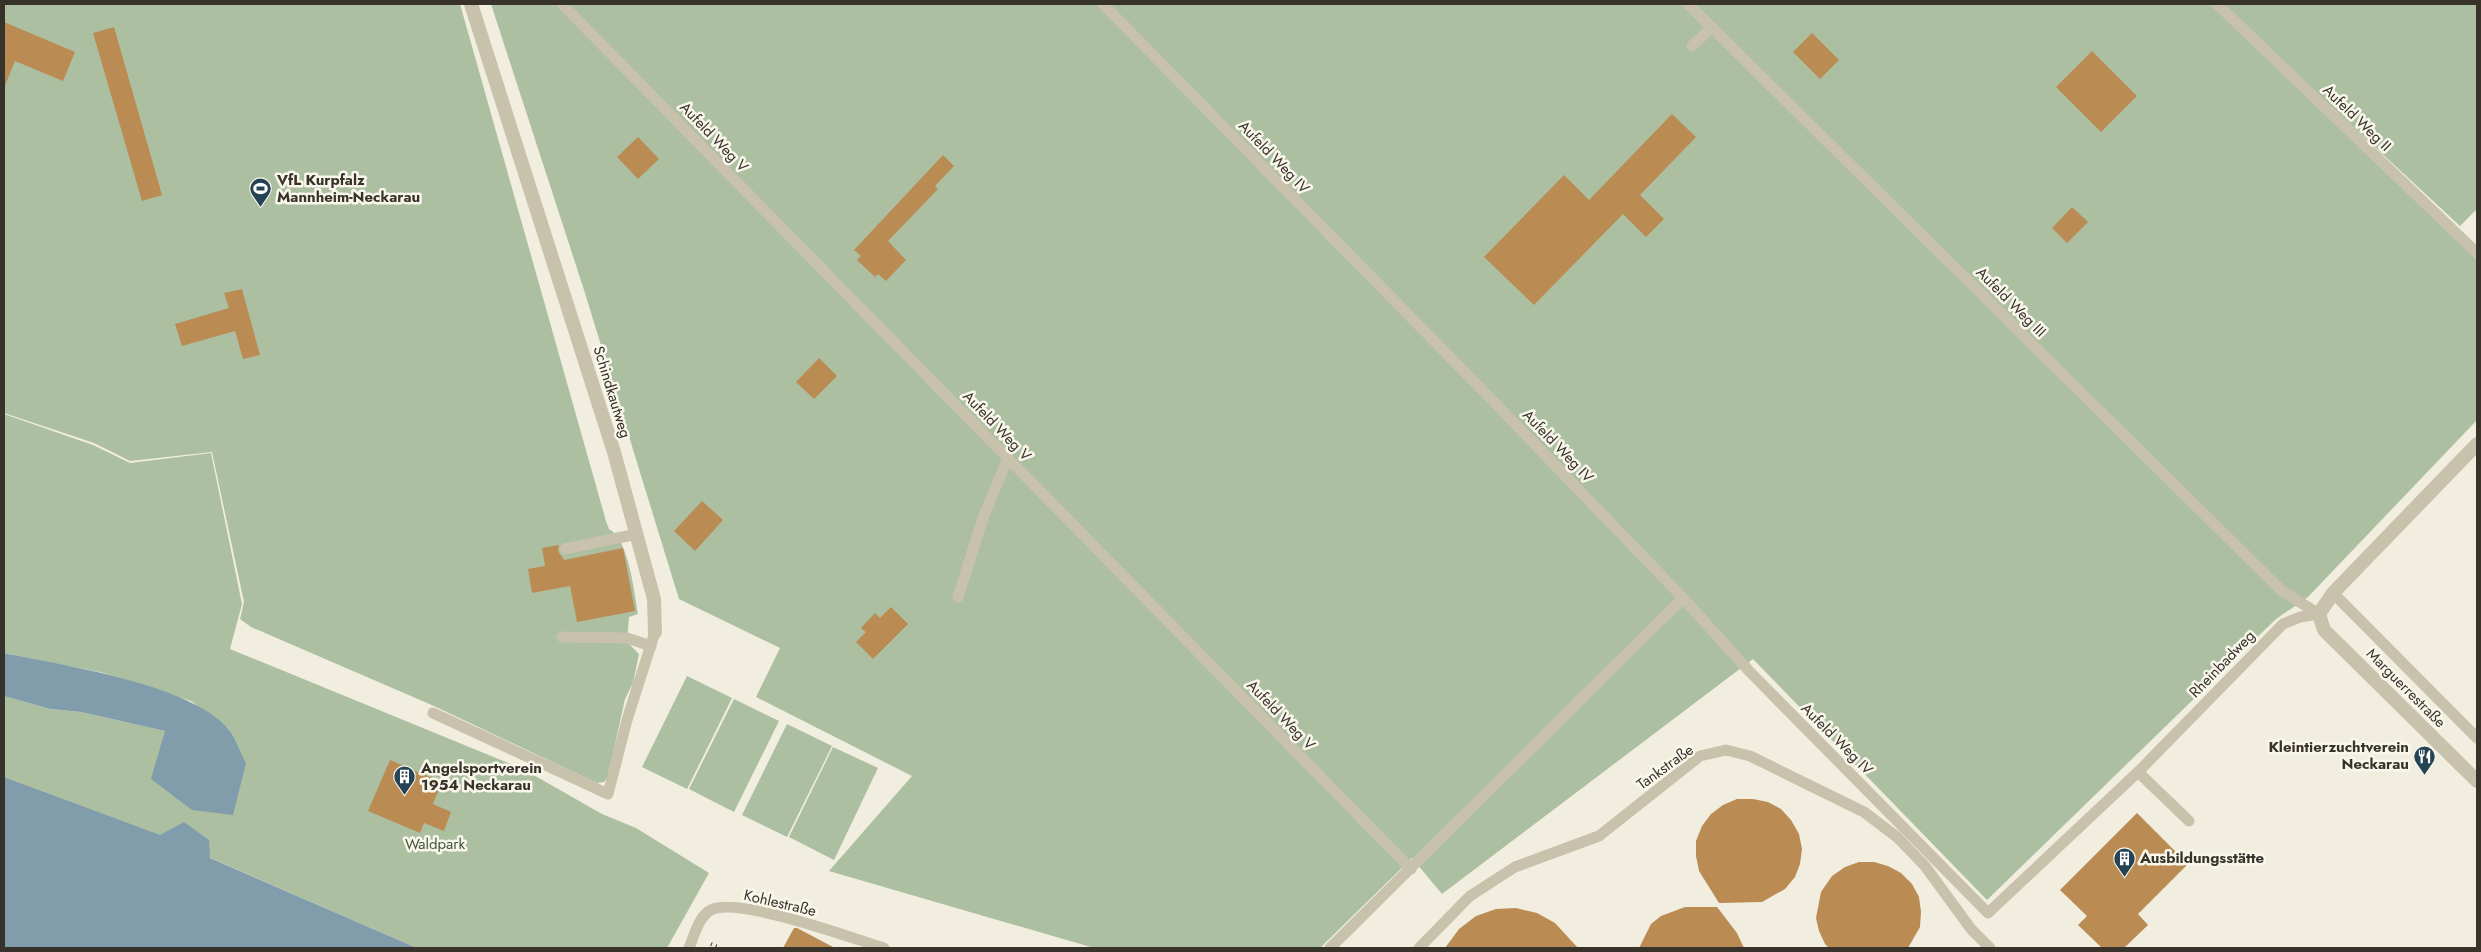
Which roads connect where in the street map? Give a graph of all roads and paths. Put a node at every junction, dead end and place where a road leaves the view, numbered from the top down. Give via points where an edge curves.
1 (471, 4) edge
2 (562, 4) edge
3 (1103, 4) edge
4 (1688, 4) edge
5 (2217, 4) edge
6 (1712, 27) junction
7 (1692, 46) dead end
8 (2477, 253) edge
9 (2477, 444) edge
10 (1008, 458) junction
11 (637, 534) junction
12 (565, 549) dead end
13 (2333, 593) junction
14 (958, 597) dead end
15 (1683, 598) junction
16 (2319, 614) junction
17 (654, 632) joint
18 (562, 637) dead end
19 (651, 646) junction
20 (433, 713) dead end
21 (2477, 738) edge
22 (2138, 772) junction
23 (2477, 781) edge
24 (2189, 820) dead end
25 (1411, 869) junction
26 (1988, 913) joint
27 (689, 948) edge
28 (884, 948) edge
29 (1330, 948) edge
30 (1419, 948) edge
31 (1990, 948) edge

1 - 11 street, Schindkautweg via 565,295
2 - 10 lane, Aufeld Weg V
3 - 15 lane, Aufeld Weg IV
4 - 6 lane, Aufeld Weg III
5 - 8 lane, Aufeld Weg II
6 - 7 lane
6 - 16 lane, Aufeld Weg III via 2282,591
9 - 13 street
10 - 14 lane via 983,518
10 - 25 lane, Aufeld Weg V
11 - 12 lane
11 - 17 street, Schindkautweg via 654,598
13 - 16 street
13 - 21 lane
15 - 25 lane
15 - 26 lane, Aufeld Weg IV via 1750,672
16 - 22 lane, Rheinbadweg via 2283,624
16 - 23 street, Marguerrestraße via 2324,630 2458,770
17 - 19 lane, Schindkautweg
18 - 19 lane via 627,638
19 - 20 lane, Schindkautweg via 626,720 608,794
22 - 24 lane
22 - 26 lane, Rheinbadweg
25 - 29 lane
27 - 28 lane, Kohlestraße via 701,919 710,910 736,907 780,916
30 - 31 lane, Tankstraße via 1470,896 1515,867 1599,836 1700,756 1726,750 1750,756 1864,812 1897,837 1925,866 1976,935

